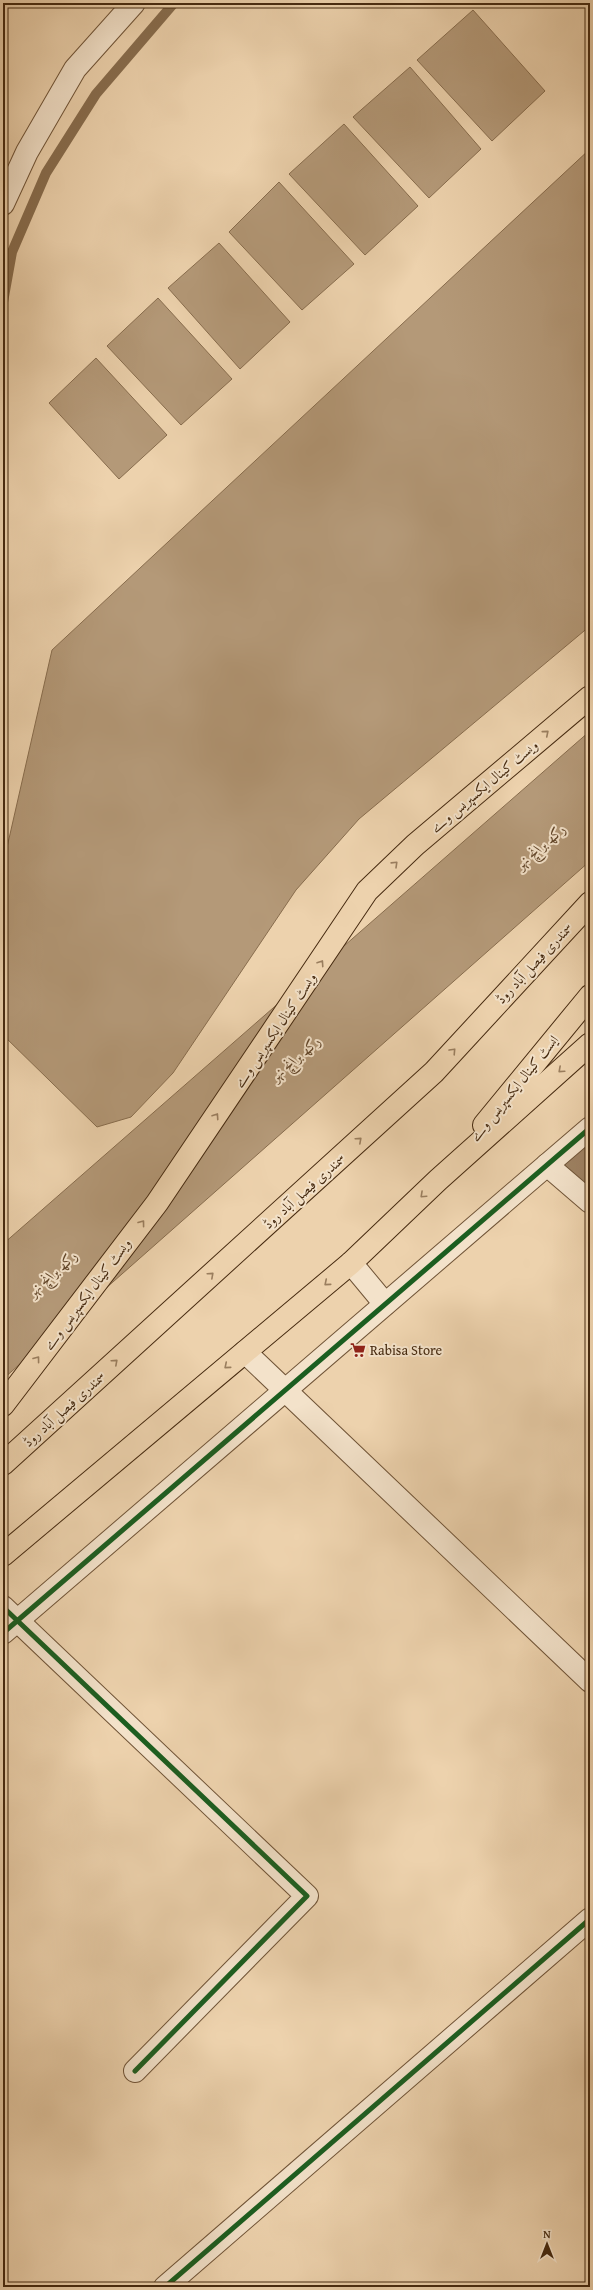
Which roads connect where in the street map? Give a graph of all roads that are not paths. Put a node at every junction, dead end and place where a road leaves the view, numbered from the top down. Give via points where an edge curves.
1 (134, 3) edge
2 (3, 204) edge
3 (590, 697) edge
4 (590, 903) edge
5 (590, 996) edge
6 (590, 1044) edge
7 (590, 1128) edge
8 (547, 1164) junction
9 (438, 1180) junction
10 (590, 1202) edge
11 (351, 1263) junction
12 (385, 1304) junction
13 (245, 1352) junction
14 (284, 1391) junction
15 (8, 1398) edge
16 (3, 1464) edge
17 (3, 1555) edge
18 (8, 1620) edge
19 (590, 1680) edge
20 (590, 1919) edge
21 (135, 2071) dead end
22 (166, 2287) edge

1 - 2 street via 75,69 27,152
15 -> 3 main road, ویسٹ کینال ایکسپریس وے via 157,1203 367,891 415,845
16 -> 4 main road, سمندری فیصل آباد روڈ via 434,1072
5 - 9 main road, ایسٹ کینال ایکسپریس وے
6 -> 9 main road
7 - 8 street
8 - 10 street
8 - 12 street
9 -> 11 main road
11 - 12 street
11 -> 13 main road
12 - 14 street
13 - 14 street
13 -> 17 main road
14 - 18 street
14 - 19 street
18 - 21 street via 307,1896
20 - 22 street

